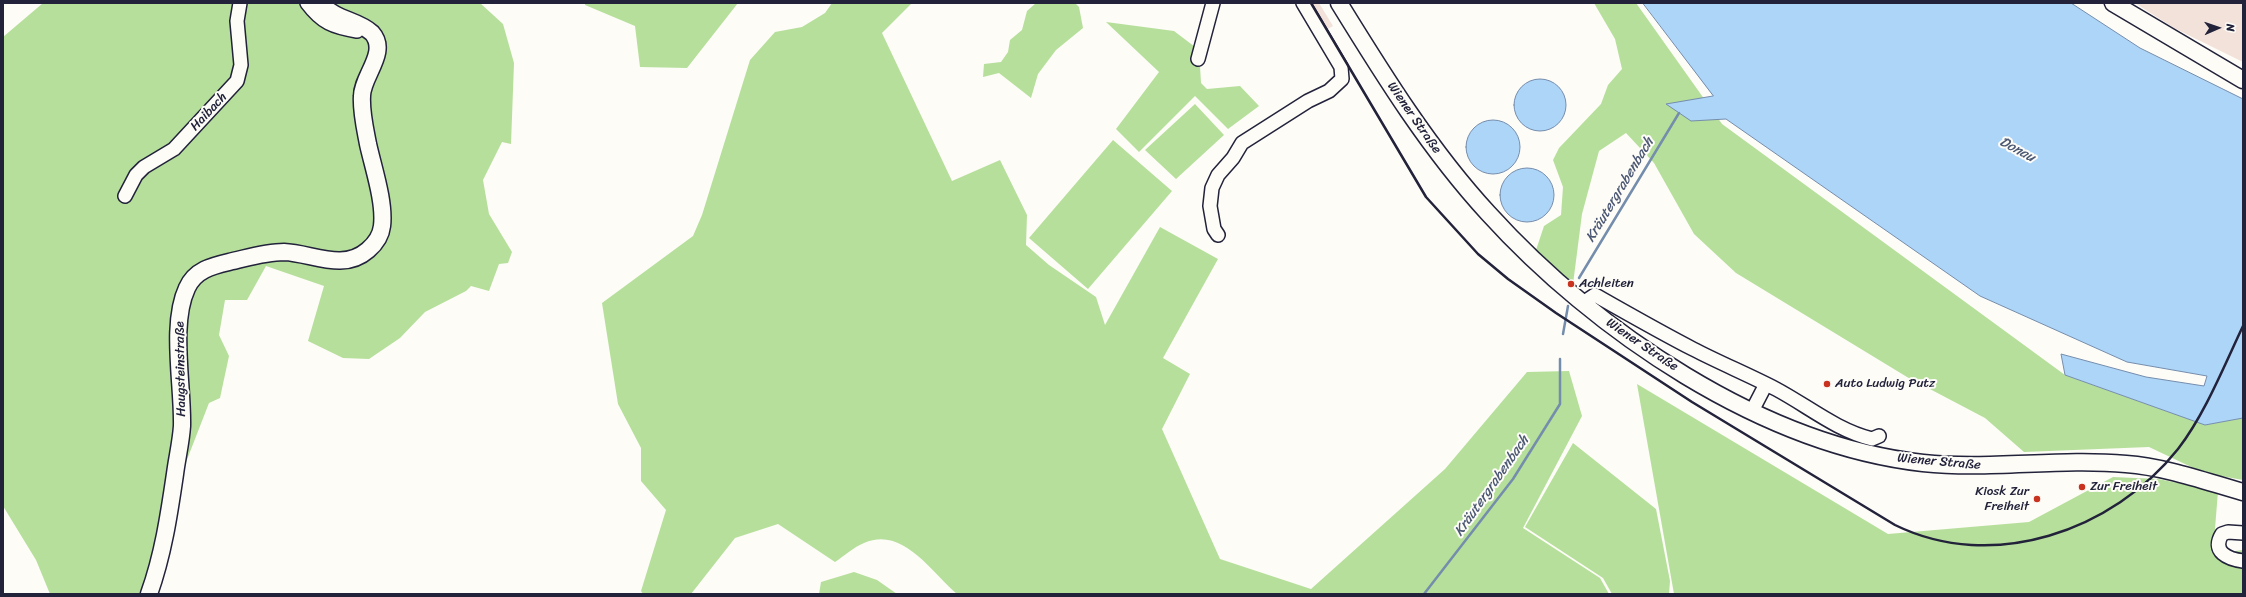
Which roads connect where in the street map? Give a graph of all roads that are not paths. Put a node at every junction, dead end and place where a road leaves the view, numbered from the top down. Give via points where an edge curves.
1 (240, 3) edge
2 (306, 3) edge
3 (321, 3) edge
4 (1213, 3) edge
5 (1302, 3) edge
6 (1339, 3) edge
7 (2113, 3) edge
8 (359, 26) junction
9 (1198, 59) dead end
10 (2243, 80) edge
11 (125, 196) dead end
12 (1218, 234) dead end
13 (1584, 303) junction
14 (1766, 384) junction
15 (1752, 411) junction
16 (1837, 427) junction
17 (1879, 436) dead end
18 (1831, 443) junction
19 (2243, 492) edge
20 (2243, 533) edge
21 (2243, 561) edge
22 (149, 594) edge

1 - 11 street, Haibach via 237,21 241,65 237,81 174,149 144,167 136,175
2 - 8 street via 330,25 357,31
3 - 8 main road, Haugsteinstraße via 333,15
4 - 9 street
5 - 12 street via 1341,67 1342,79 1329,90 1242,143 1218,175 1212,188 1210,206 1214,229
6 - 13 main road, Wiener Straße via 1396,94 1454,173 1519,246
7 - 10 main road
8 - 22 main road, Haugsteinstraße via 372,34 378,45 376,58 364,81 362,96 364,125 382,214 381,232 372,246 355,258 336,260 287,252 267,253 204,269 191,280 184,297 179,323 182,430 169,517 158,568
13 - 14 street via 1594,295 1694,350
13 - 15 main road, Wiener Straße via 1657,357
14 - 15 street
14 - 16 street via 1815,411
15 - 18 main road, Wiener Straße
16 - 17 street via 1872,439
16 - 18 street
18 - 19 main road, Wiener Straße via 1923,463 1996,466 2127,464 2176,472
20 - 21 street via 2222,534 2218,544 2226,557

